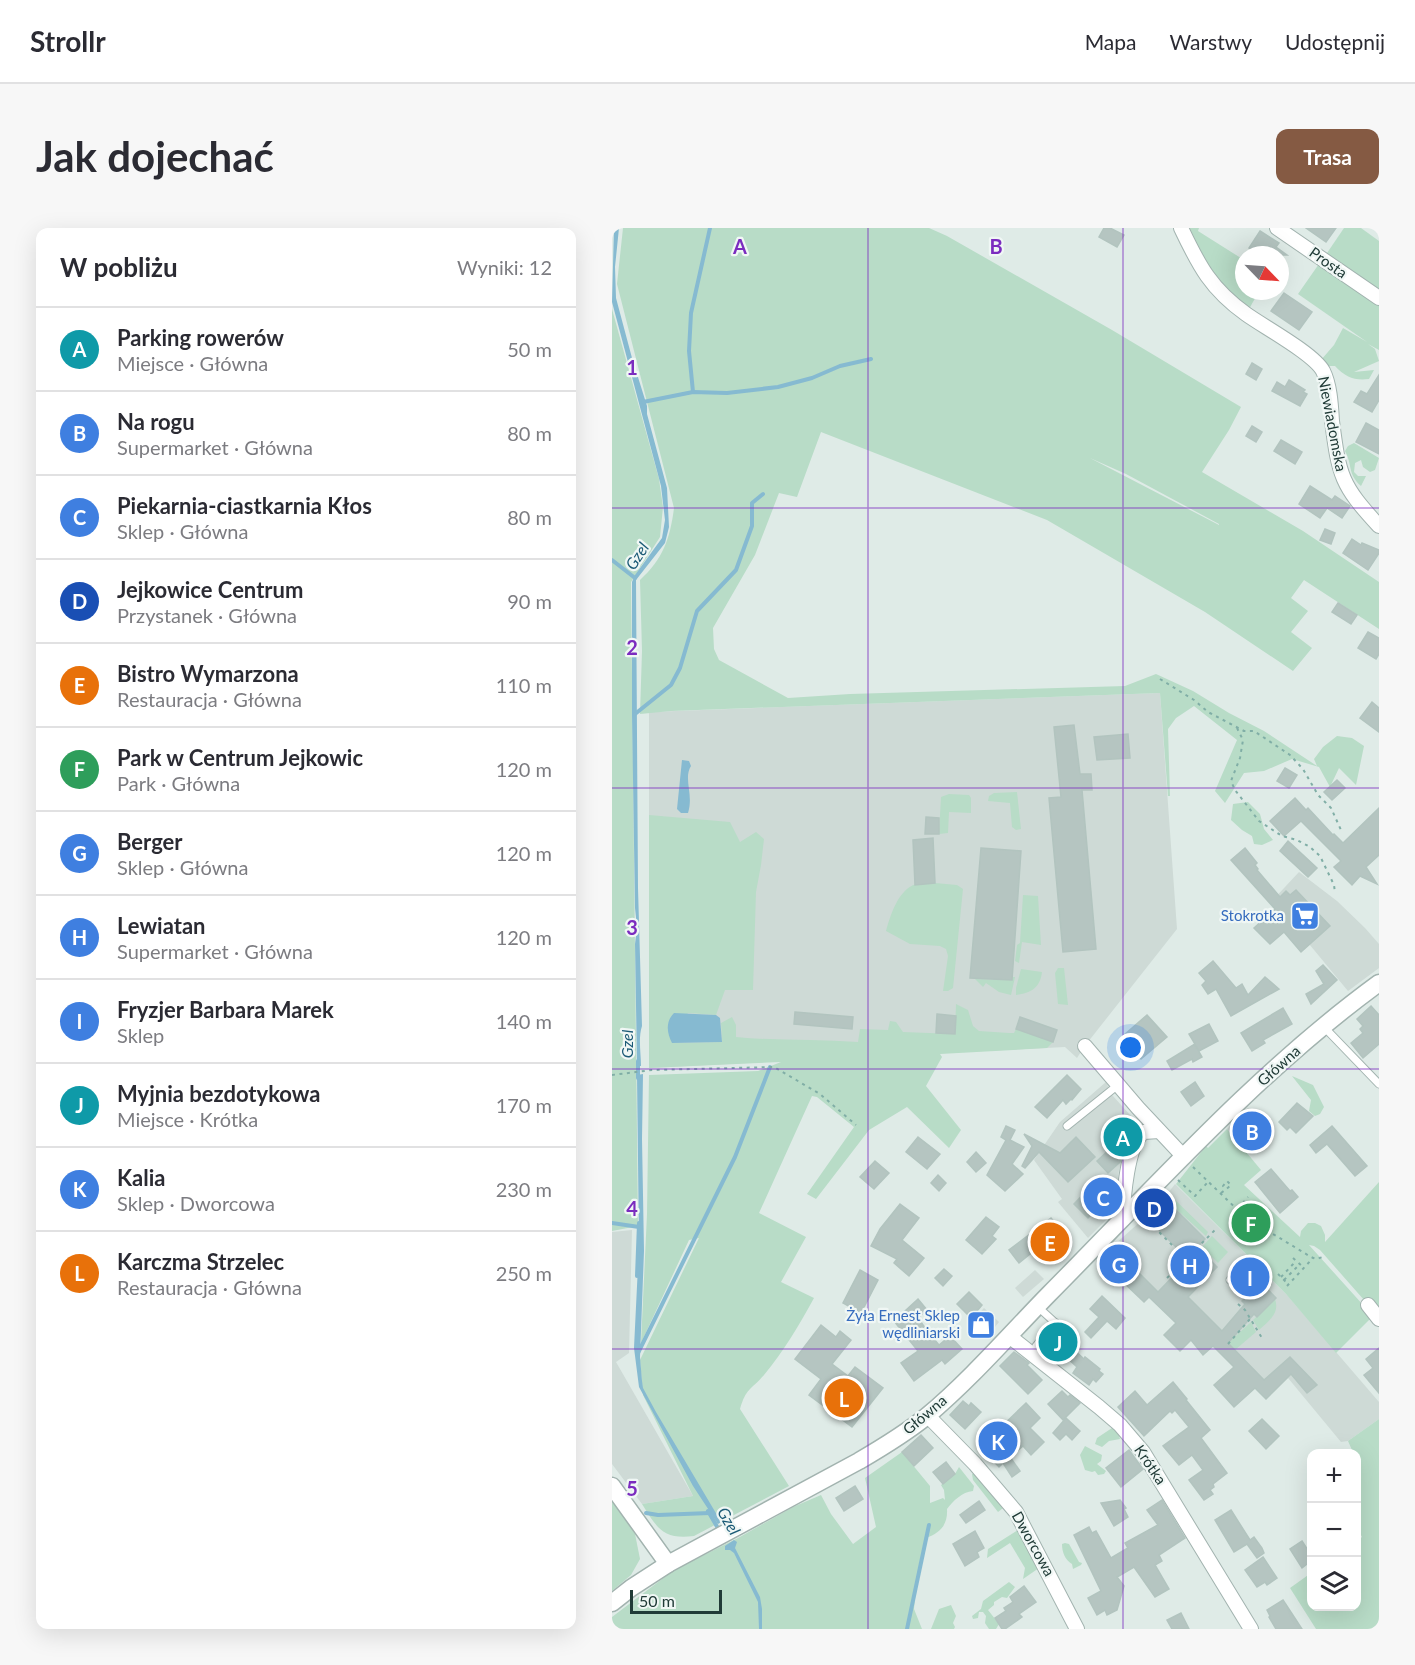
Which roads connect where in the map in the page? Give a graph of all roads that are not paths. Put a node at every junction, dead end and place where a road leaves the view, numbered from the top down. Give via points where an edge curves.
1 (1181, 228) edge
2 (1277, 228) edge
3 (1379, 298) edge
4 (1379, 526) edge
5 (1379, 983) edge
6 (1324, 1027) junction
7 (1085, 1047) dead end
8 (1379, 1084) edge
9 (1118, 1085) junction
10 (1067, 1126) dead end
11 (1159, 1131) junction
12 (1187, 1161) junction
13 (1123, 1219) junction
14 (1246, 1261) dead end
15 (1230, 1280) dead end
16 (1368, 1305) dead end
17 (1038, 1306) junction
18 (1379, 1319) edge
19 (1056, 1323) junction
20 (1064, 1330) junction
21 (1009, 1336) junction
22 (1034, 1348) junction
23 (1047, 1350) junction
24 (927, 1415) junction
25 (612, 1486) edge
26 (668, 1564) junction
27 (612, 1604) edge
28 (1077, 1629) edge
29 (1251, 1629) edge

1 - 4 street, Niewiadomska via 1198,265 1218,291 1314,360 1323,371 1340,471 1354,498
2 - 3 street, Prosta
5 - 6 street, Główna
6 - 8 lane
6 - 12 street, Główna via 1242,1100
7 - 9 street
9 - 10 lane
9 - 11 street
11 - 12 street
11 - 13 street via 1144,1132 1136,1143
12 - 13 street, Główna
13 - 17 street, Główna
14 - 15 lane
16 - 18 street
17 - 19 lane
17 - 21 street, Główna
19 - 20 lane
19 - 22 lane
20 - 23 lane
20 - 23 lane via 1073,1339 1056,1358
21 - 22 street, Krótka
21 - 24 street, Główna
22 - 23 lane
22 - 29 street, Krótka via 1120,1425 1143,1452
24 - 26 street, Główna via 875,1452
24 - 28 street, Dworcowa via 1016,1512
25 - 26 street
26 - 27 street, Główna

